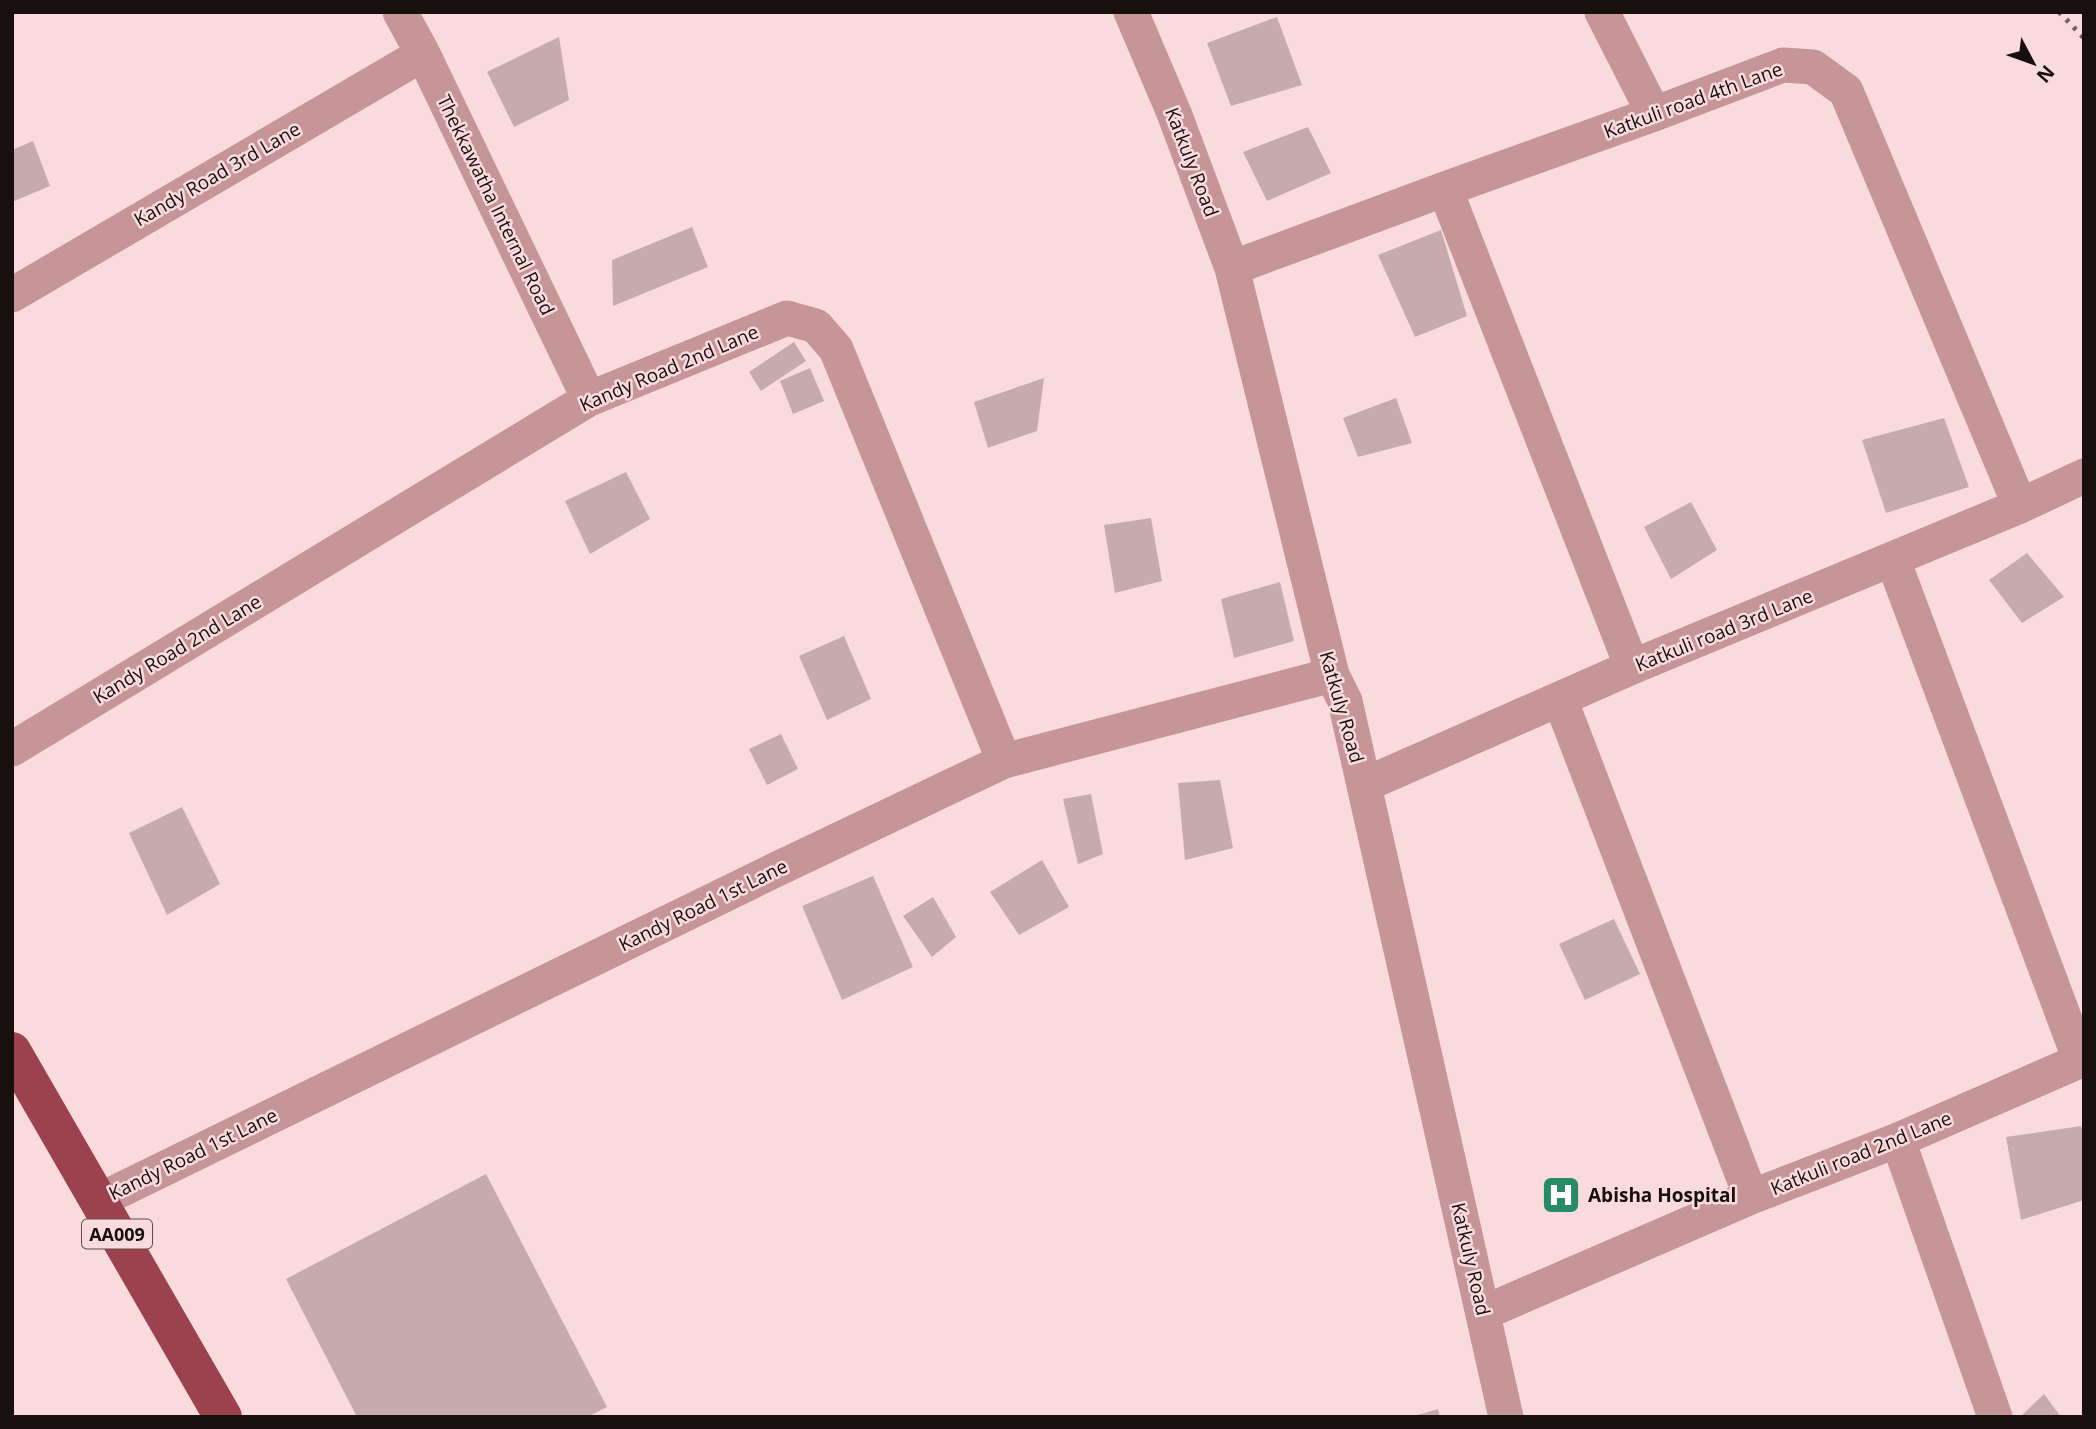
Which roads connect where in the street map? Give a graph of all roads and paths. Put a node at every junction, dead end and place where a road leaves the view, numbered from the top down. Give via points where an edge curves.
1 (400, 12) edge
2 (1131, 12) edge
3 (1602, 12) edge
4 (423, 54) junction
5 (1654, 114) junction
6 (1445, 189) junction
7 (1232, 268) junction
8 (12, 295) edge
9 (589, 399) junction
10 (2084, 476) edge
11 (2020, 506) junction
12 (1893, 560) junction
13 (1632, 667) junction
14 (1332, 675) junction
15 (1560, 699) junction
16 (12, 749) edge
17 (1004, 761) junction
18 (1364, 785) junction
19 (12, 1051) edge
20 (2082, 1059) edge
21 (1898, 1140) junction
22 (1751, 1197) junction
23 (98, 1201) junction
24 (1483, 1313) junction
25 (223, 1417) edge
26 (1506, 1417) edge
27 (1995, 1417) edge

1 - 4 street, Thekkawatha Internal Road
2 - 7 street, Katkuly Road
3 - 5 street
4 - 8 street, Kandy Road 3rd Lane
4 - 9 street, Thekkawatha Internal Road
5 - 6 street, Katkuli road 4th Lane
5 - 11 street, Katkuli road 4th Lane via 1783,65 1813,67 1846,91
6 - 7 street, Katkuli road 4th Lane
6 - 13 street
7 - 14 street, Katkuly Road
9 - 16 street, Kandy Road 2nd Lane
9 - 17 street, Kandy Road 2nd Lane via 788,318 816,326 836,349
10 - 11 street, Katkuli road 3rd Lane
11 - 12 street, Katkuli road 3rd Lane
12 - 13 street, Katkuli road 3rd Lane
12 - 20 street
13 - 15 street, Katkuli road 3rd Lane
14 - 17 street, Kandy Road 1st Lane
14 - 18 street, Katkuly Road via 1345,701
15 - 18 street, Katkuli road 3rd Lane
15 - 22 street
17 - 23 street, Kandy Road 1st Lane
18 - 24 street, Katkuly Road
19 - 23 highway, AA009
20 - 21 street, Katkuli road 2nd Lane
21 - 22 street, Katkuli road 2nd Lane
21 - 27 street
22 - 24 street, Katkuli road 2nd Lane
23 - 25 highway, AA009
24 - 26 street, Katkuly Road

